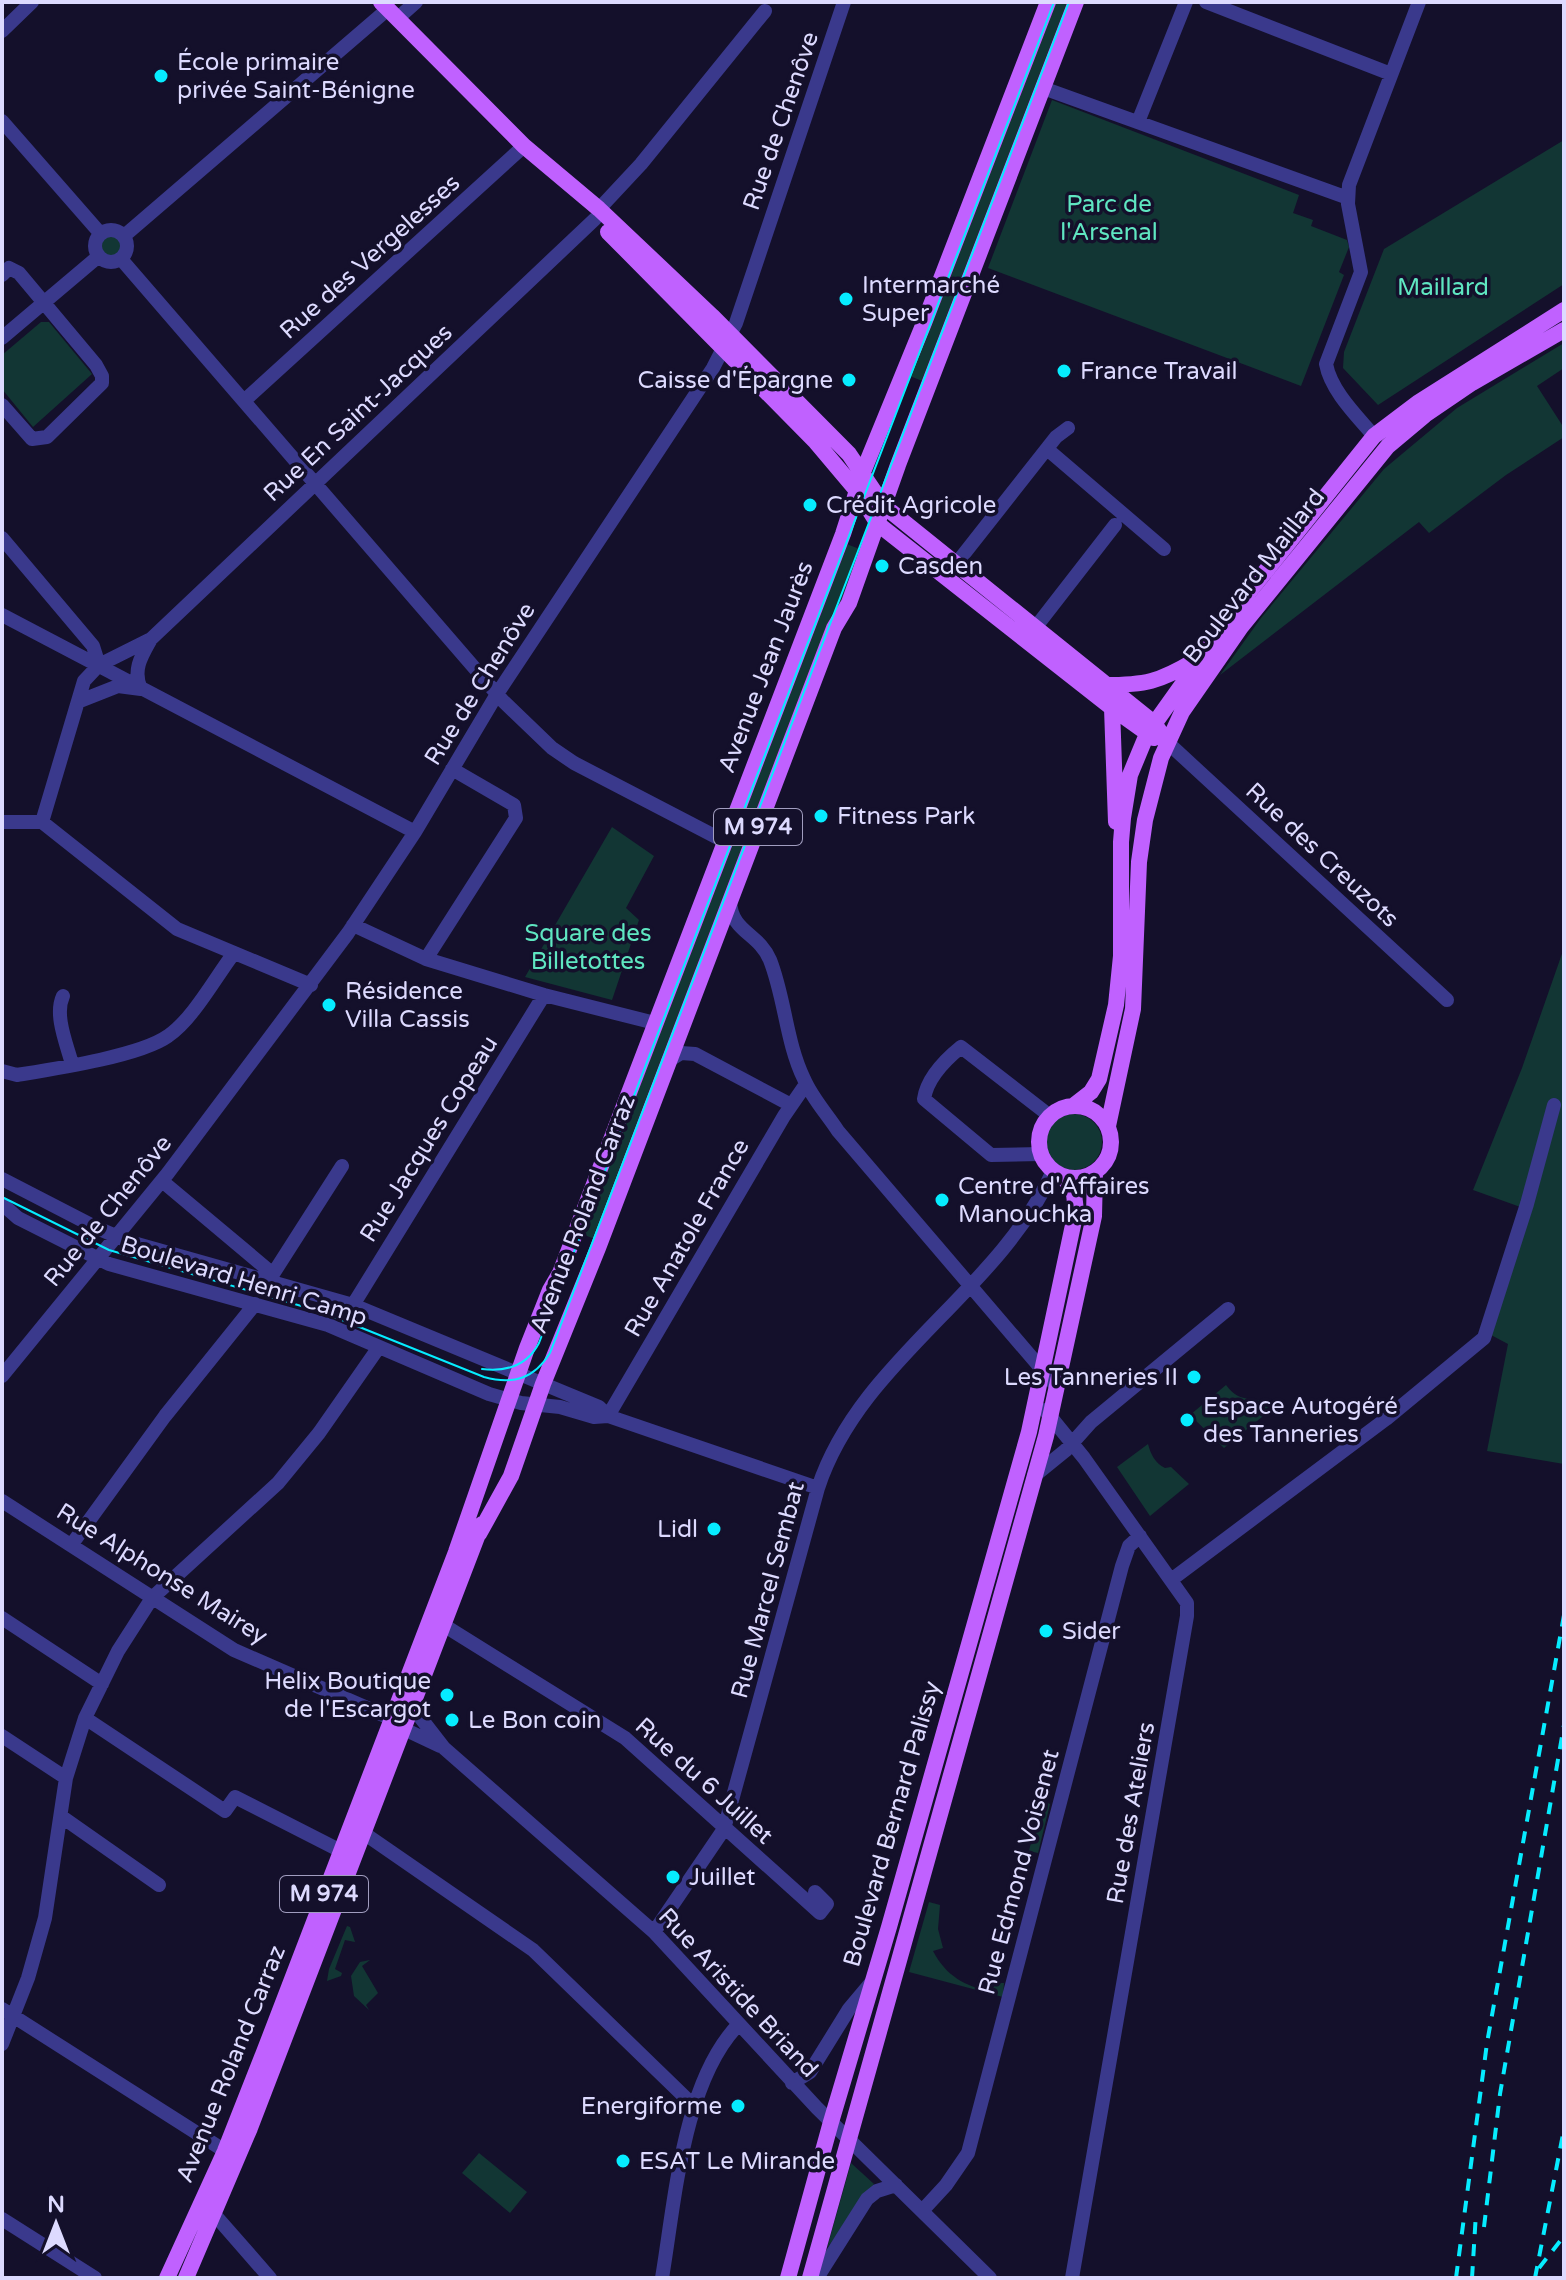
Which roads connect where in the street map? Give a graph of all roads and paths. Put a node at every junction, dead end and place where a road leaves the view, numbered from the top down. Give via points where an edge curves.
1 (32, 2) edge
2 (416, 2) edge
3 (844, 2) edge
4 (1048, 2) edge
5 (1076, 2) edge
6 (1186, 2) edge
7 (1206, 2) edge
8 (1419, 2) edge
9 (389, 10) edge
10 (765, 11) dead end
11 (2, 31) edge
12 (1391, 74) junction
13 (1043, 88) junction
14 (2, 121) edge
15 (1138, 122) junction
16 (524, 146) junction
17 (1348, 198) junction
18 (597, 214) junction
19 (100, 233) junction
20 (124, 236) junction
21 (99, 256) junction
22 (121, 259) junction
23 (2, 275) edge
24 (43, 303) junction
25 (1564, 310) edge
26 (1564, 330) edge
27 (2, 338) edge
28 (727, 342) junction
29 (245, 400) junction
30 (2, 405) edge
31 (1068, 428) dead end
32 (1381, 441) junction
33 (1047, 449) junction
34 (863, 472) junction
35 (316, 484) junction
36 (858, 492) junction
37 (884, 506) junction
38 (878, 524) junction
39 (1115, 525) dead end
40 (2, 538) edge
41 (1164, 549) dead end
42 (956, 564) junction
43 (2, 615) edge
44 (72, 622) junction
45 (1035, 628) junction
46 (151, 639) junction
47 (69, 651) junction
48 (1202, 656) junction
49 (99, 665) junction
50 (1105, 685) junction
51 (141, 689) junction
52 (497, 694) junction
53 (80, 701) junction
54 (1112, 708) junction
55 (1150, 728) junction
56 (1167, 742) junction
57 (452, 769) junction
58 (2, 822) edge
59 (42, 822) junction
60 (415, 832) junction
61 (724, 841) junction
62 (1121, 842) junction
63 (731, 893) junction
64 (353, 925) junction
65 (234, 953) junction
66 (426, 959) junction
67 (311, 985) junction
68 (544, 995) junction
69 (63, 996) dead end
70 (1447, 1000) dead end
71 (655, 1023) junction
72 (668, 1061) junction
73 (72, 1064) junction
74 (2, 1071) edge
75 (806, 1084) junction
76 (791, 1105) junction
77 (1554, 1105) dead end
78 (1073, 1106) junction
79 (1050, 1116) junction
80 (1108, 1126) junction
81 (1041, 1154) junction
82 (342, 1166) dead end
83 (1095, 1172) junction
84 (1058, 1174) junction
85 (2, 1179) edge
86 (162, 1181) junction
87 (2, 1204) edge
88 (116, 1236) junction
89 (97, 1259) junction
90 (272, 1277) junction
91 (970, 1287) junction
92 (255, 1304) junction
93 (353, 1305) junction
94 (1228, 1309) dead end
95 (379, 1347) junction
96 (527, 1348) joint
97 (5, 1365) edge
98 (519, 1374) junction
99 (543, 1384) junction
100 (1049, 1385) junction
101 (1036, 1401) junction
102 (534, 1404) junction
103 (508, 1408) junction
104 (608, 1416) junction
105 (1051, 1417) junction
106 (1073, 1443) junction
107 (1034, 1476) junction
108 (818, 1488) junction
109 (2, 1501) edge
110 (1140, 1536) junction
111 (72, 1544) junction
112 (464, 1554) junction
113 (1171, 1580) junction
114 (152, 1598) junction
115 (2, 1618) edge
116 (445, 1626) junction
117 (102, 1684) junction
118 (402, 1688) junction
119 (413, 1708) junction
120 (85, 1718) junction
121 (390, 1718) junction
122 (404, 1729) junction
123 (2, 1736) edge
124 (444, 1748) junction
125 (66, 1778) junction
126 (62, 1817) junction
127 (724, 1829) junction
128 (365, 1834) junction
129 (341, 1851) junction
130 (159, 1885) dead end
131 (815, 1892) dead end
132 (654, 1932) junction
133 (871, 1983) junction
134 (8, 2013) edge
135 (739, 2024) junction
136 (2, 2044) edge
137 (792, 2083) junction
138 (693, 2105) junction
139 (831, 2122) junction
140 (850, 2141) junction
141 (225, 2151) junction
142 (896, 2185) junction
143 (922, 2211) junction
144 (214, 2214) junction
145 (2, 2219) edge
146 (95, 2278) edge
147 (167, 2278) edge
148 (186, 2278) edge
149 (270, 2278) edge
150 (662, 2278) edge
151 (788, 2278) edge
152 (810, 2278) edge
153 (817, 2278) edge
154 (990, 2278) edge
155 (1072, 2278) edge

1 - 11 street
2 - 9 street
3 - 28 street, Rue de Chenôve
4 - 34 main road, Avenue Jean Jaurès / M 974
5 - 13 main road, Avenue Jean Jaurès / M 974
6 - 15 street
7 - 12 street
8 - 12 street
9 - 16 main road
9 - 20 street
10 - 18 street, Rue En Saint-Jacques
12 - 17 street
13 - 15 street
13 - 37 main road, Avenue Jean Jaurès / M 974
14 - 19 street
15 - 17 street
16 - 18 main road
16 - 29 street, Rue des Vergelesses
17 - 32 street via 1361,272 1326,364 1349,406
18 - 28 main road
18 - 35 street, Rue En Saint-Jacques
19 - 20 street via 115,230
19 - 21 street via 95,242
20 - 22 street via 127,250
21 - 22 street
21 - 24 street
22 - 29 street
23 - 24 street via 14,269
24 - 27 street
24 - 30 street via 96,365 102,383 38,440
25 - 32 main road, Boulevard Maillard via 1419,402
26 - 32 main road, Boulevard Maillard
28 - 34 main road
28 - 36 main road
28 - 52 street, Rue de Chenôve
29 - 35 street
31 - 33 street
32 - 48 main road, Boulevard Maillard via 1244,598
32 - 56 main road, Boulevard Maillard via 1241,627
33 - 41 street
33 - 42 street
34 - 36 main road, Avenue Jean Jaurès / M 974
34 - 37 main road
35 - 46 street, Rue En Saint-Jacques
35 - 52 street
36 - 38 main road
36 - 61 main road, Avenue Jean Jaurès / M 974
37 - 38 main road, Avenue Jean Jaurès / M 974
37 - 42 main road
38 - 54 main road
38 - 63 main road, Avenue Jean Jaurès / M 974
39 - 45 street
40 - 44 street
42 - 45 main road
43 - 47 street
44 - 47 street
44 - 49 street via 93,646
45 - 50 main road
46 - 49 street, Rue En Saint-Jacques
46 - 51 street, Rue En Saint-Jacques via 136,674
47 - 49 street
48 - 50 main road, Boulevard Maillard via 1146,684
48 - 55 main road, Boulevard Maillard
49 - 51 street
49 - 53 street via 84,681
50 - 55 main road
51 - 53 street via 118,686
51 - 60 street
52 - 57 street, Rue de Chenôve
52 - 61 street via 574,763
53 - 59 street
54 - 55 main road
54 - 62 main road via 1114,812
55 - 56 main road
55 - 62 main road, Boulevard Maillard via 1130,775
56 - 70 street, Rue des Creuzots
56 - 80 main road, Boulevard Maillard via 1145,820 1133,1009
57 - 60 street, Rue de Chenôve
57 - 66 street via 514,805 516,818
58 - 59 street
59 - 65 street via 177,929
60 - 64 street, Rue de Chenôve
61 - 71 main road, Avenue Jean Jaurès / M 974
62 - 78 main road via 1116,1005 1099,1079
63 - 72 main road, Avenue Jean Jaurès / M 974
63 - 75 street via 733,919 770,959
64 - 66 street
64 - 67 street, Rue de Chenôve
65 - 67 street
65 - 73 street via 168,1036 146,1048
66 - 68 street
67 - 86 street, Rue de Chenôve
68 - 71 street
68 - 93 street, Rue Jacques Copeau
69 - 73 street via 60,1013
71 - 96 main road, Avenue Jean Jaurès / M 974
72 - 76 street via 681,1053 695,1054
72 - 99 main road, Avenue Roland Carraz / M 974
73 - 74 street via 17,1075
75 - 76 street, Rue Anatole France
75 - 91 street via 838,1131
76 - 104 street, Rue Anatole France
77 - 113 street via 1484,1338 1386,1419
78 - 79 main road
78 - 80 main road via 1093,1111
79 - 81 main road via 1040,1134
79 - 81 street via 961,1047 926,1088 924,1099 991,1155
80 - 83 main road via 1111,1147
81 - 84 main road
82 - 90 street
83 - 84 main road via 1080,1178
83 - 100 main road via 1094,1216
84 - 91 street, Rue Marcel Sembat
84 - 100 main road via 1074,1194 1076,1211
85 - 88 street, Boulevard Henri Camp
86 - 88 street, Rue de Chenôve
86 - 90 street
87 - 89 street, Boulevard Henri Camp via 18,1218
88 - 89 street, Rue de Chenôve
88 - 90 street, Boulevard Henri Camp
89 - 92 street, Boulevard Henri Camp
89 - 97 street, Rue de Chenôve
90 - 93 street, Boulevard Henri Camp
91 - 100 street
91 - 108 street, Rue Marcel Sembat via 856,1412 835,1445
92 - 95 street, Boulevard Henri Camp via 328,1325
92 - 111 street
93 - 98 street, Boulevard Henri Camp
94 - 106 street via 1091,1422
95 - 103 street, Boulevard Henri Camp via 489,1394
95 - 114 street via 278,1483
96 - 98 main road, Avenue Roland Carraz / M 974
98 - 99 street, Boulevard Henri Camp
98 - 103 main road, Avenue Roland Carraz / M 974
99 - 102 main road, Avenue Roland Carraz / M 974
99 - 104 street, Boulevard Henri Camp via 599,1407
100 - 101 main road, Boulevard Bernard Palissy
100 - 105 main road, Boulevard Bernard Palissy
101 - 105 street, Rue des Ateliers
101 - 133 main road, Boulevard Bernard Palissy
102 - 103 street, Boulevard Henri Camp
102 - 104 street, Boulevard Henri Camp
102 - 112 main road, Avenue Roland Carraz / M 974 via 520,1422 479,1534
103 - 112 main road, M 974
104 - 108 street
105 - 106 street, Rue des Ateliers
105 - 107 main road, Boulevard Bernard Palissy
106 - 107 street
106 - 110 street, Rue des Ateliers
107 - 140 main road, Boulevard Bernard Palissy
108 - 127 street, Rue Marcel Sembat
109 - 111 street, Rue Alphonse Mairey
110 - 113 street, Rue des Ateliers
110 - 143 street, Rue Edmond Voisenet via 1129,1546 1122,1566 968,2153
111 - 114 street, Rue Alphonse Mairey
112 - 116 main road, Avenue Roland Carraz / M 974
112 - 118 main road, Avenue Roland Carraz / M 974
113 - 155 street, Rue des Ateliers via 1187,1603 1187,1616
114 - 117 street
114 - 121 street, Rue Alphonse Mairey via 234,1650
115 - 117 street
116 - 119 main road, Avenue Roland Carraz / M 974
116 - 127 street, Rue du 6 Juillet via 625,1738
117 - 120 street
118 - 121 main road, Avenue Roland Carraz / M 974
118 - 122 main road
119 - 122 main road, Avenue Roland Carraz / M 974
119 - 124 street, Rue Aristide Briand
120 - 125 street
120 - 129 street via 225,1811 235,1797
121 - 129 main road, Avenue Roland Carraz / M 974
122 - 124 street, Rue Aristide Briand
122 - 128 main road, Avenue Roland Carraz / M 974
123 - 125 street
124 - 132 street, Rue Aristide Briand
125 - 126 street
126 - 130 street
126 - 134 street via 45,1918 28,1978
127 - 131 street, Rue du 6 Juillet via 820,1913 827,1904
127 - 132 street, Rue Marcel Sembat
128 - 138 street via 533,1950
128 - 144 main road, Avenue Roland Carraz / M 974
129 - 141 main road, Avenue Roland Carraz / M 974
132 - 135 street, Rue Aristide Briand
133 - 137 street via 810,2072
133 - 139 main road, Boulevard Bernard Palissy
134 - 136 street
134 - 141 street
135 - 137 street, Rue Aristide Briand
135 - 138 street via 723,2043
137 - 139 street, Rue Aristide Briand
138 - 150 street
139 - 140 street, Rue Aristide Briand
139 - 151 main road, Boulevard Bernard Palissy
140 - 142 street, Rue Aristide Briand
140 - 152 main road, Boulevard Bernard Palissy
141 - 147 main road, Avenue Roland Carraz / M 974
142 - 143 street, Rue Aristide Briand
142 - 153 street via 867,2199
143 - 154 street, Rue Aristide Briand
144 - 148 main road, Avenue Roland Carraz / M 974
144 - 149 street
145 - 146 street

